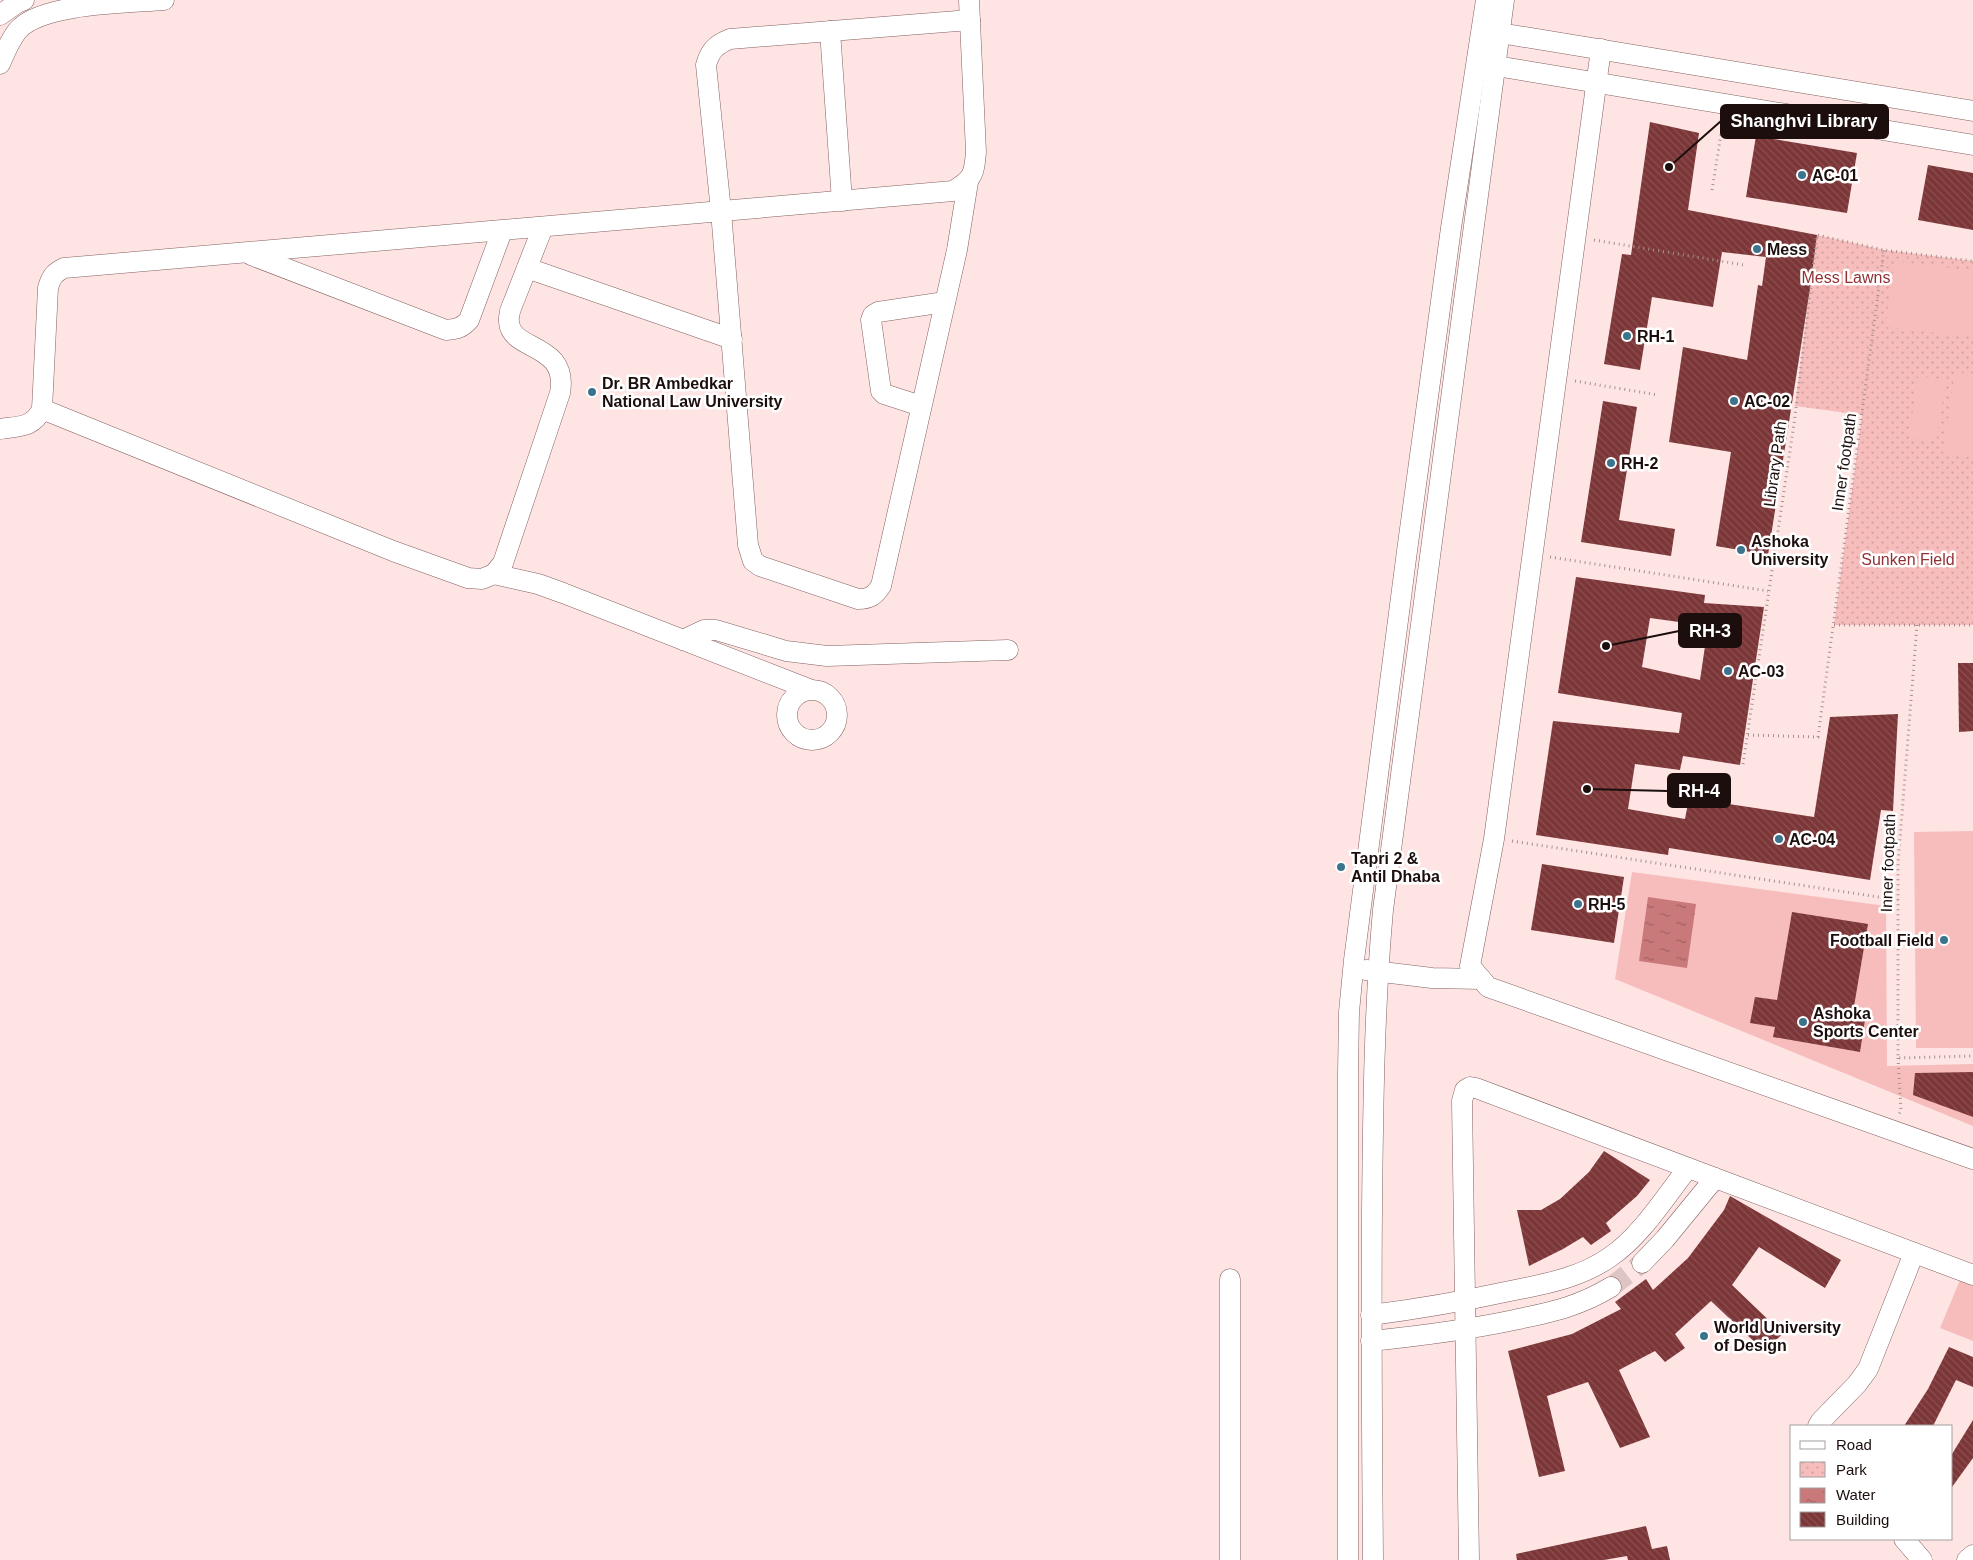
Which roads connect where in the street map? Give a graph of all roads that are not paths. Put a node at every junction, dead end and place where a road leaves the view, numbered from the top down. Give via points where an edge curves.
1 (24, 0) edge
2 (164, 0) edge
3 (969, 0) edge
4 (1486, 0) edge
5 (1504, 0) edge
6 (0, 15) edge
7 (970, 20) junction
8 (830, 31) junction
9 (1500, 33) junction
10 (1601, 49) junction
11 (0, 64) edge
12 (1496, 66) junction
13 (1596, 82) junction
14 (1973, 111) edge
15 (1973, 145) edge
16 (968, 182) junction
17 (842, 201) junction
18 (721, 212) junction
19 (544, 227) junction
20 (502, 231) junction
21 (247, 253) junction
22 (527, 268) junction
23 (945, 302) junction
24 (732, 339) junction
25 (922, 406) junction
26 (42, 409) junction
27 (0, 429) edge
28 (494, 574) junction
29 (683, 640) junction
30 (1008, 650) dead end
31 (809, 689) dead end
32 (1353, 968) junction
33 (1377, 971) junction
34 (1481, 978) junction
35 (1973, 1159) edge
36 (1688, 1168) junction
37 (1715, 1178) junction
38 (1914, 1252) junction
39 (1642, 1263) tunnel mouth
40 (1973, 1275) edge
41 (1230, 1279) dead end
42 (1611, 1287) tunnel mouth
43 (1465, 1301) junction
44 (1372, 1315) junction
45 (1466, 1330) junction
46 (1371, 1342) junction
47 (1819, 1425) edge
48 (1905, 1540) edge
49 (1973, 1555) edge
50 (1230, 1560) edge
51 (1348, 1560) edge
52 (1373, 1560) edge
53 (1469, 1560) edge
54 (1922, 1560) edge
55 (1967, 1560) edge

1 - 6 street
2 - 11 street via 65,9 41,16 19,29
3 - 7 street
4 - 32 street via 1410,522
5 - 9 street
7 - 8 street
7 - 16 street via 976,152 975,169
8 - 17 street
8 - 18 street via 730,39 719,43 710,52 706,65
9 - 10 street
9 - 12 street
10 - 13 street
10 - 14 street
12 - 13 street
12 - 33 street
13 - 15 street
13 - 34 street via 1494,838 1470,966
16 - 17 street via 953,191
16 - 23 street
17 - 18 street
18 - 19 street
18 - 24 street
19 - 20 street
19 - 22 street
20 - 21 street
20 - 21 street via 469,320 456,330 446,330
21 - 26 street via 57,271 50,278 48,288
22 - 24 street
22 - 28 street via 510,310 509,323 512,332 549,356 559,368 562,381 503,563
23 - 25 street
23 - 25 street via 878,312 871,320 881,391
24 - 25 street via 748,545 753,560 760,566 858,599 874,596 880,586
26 - 27 street via 38,419 30,424
26 - 28 street via 393,551 468,578 482,580
28 - 29 street via 538,584
29 - 30 street via 704,630 716,630 786,651 827,656
29 - 31 street
32 - 33 street
32 - 51 street via 1348,1074
33 - 34 street via 1432,978
33 - 44 street
34 - 35 street via 1488,987
36 - 37 street
36 - 43 street via 1630,1240 1610,1257 1583,1272 1557,1281
36 - 43 street via 1470,1087 1465,1090 1462,1101
37 - 38 street
37 - 39 street
38 - 40 street
38 - 47 street via 1868,1369
41 - 50 street
42 - 45 street via 1567,1308
43 - 44 street
43 - 45 street
44 - 46 street
45 - 46 street
45 - 53 street
46 - 52 street
48 - 54 street
49 - 55 street

